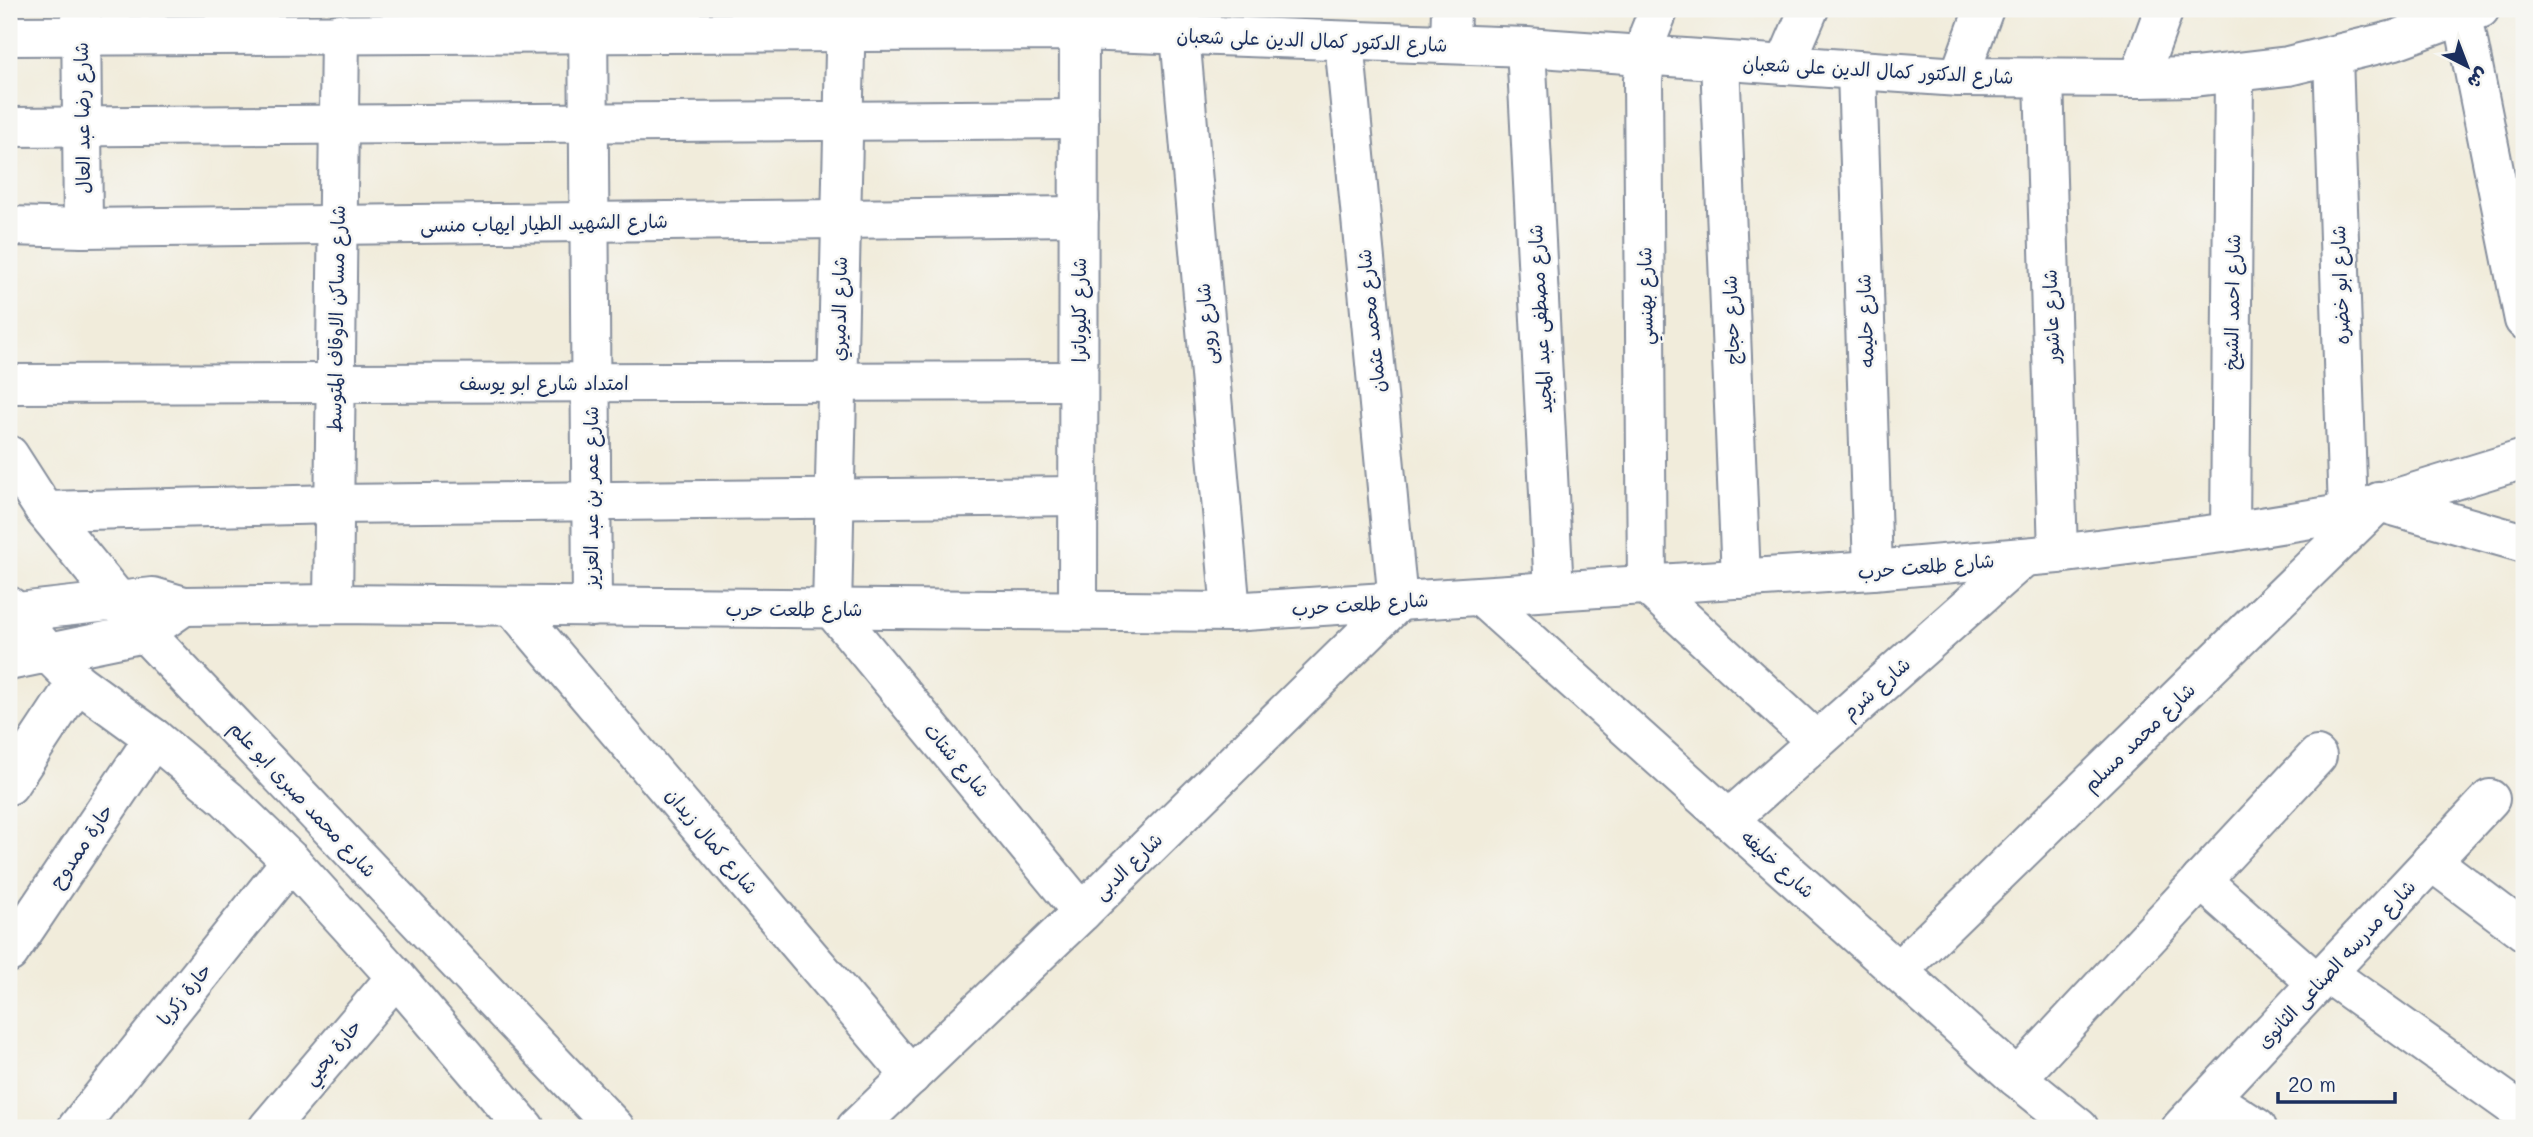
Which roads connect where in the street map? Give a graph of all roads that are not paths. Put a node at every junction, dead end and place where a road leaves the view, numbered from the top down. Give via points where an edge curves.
1 (1659, 9) edge
2 (1809, 9) edge
3 (1984, 9) edge
4 (2164, 9) edge
5 (2471, 12) edge
6 (846, 20) edge
7 (1079, 20) edge
8 (185, 21) edge
9 (588, 21) edge
10 (81, 22) edge
11 (1301, 24) edge
12 (1451, 27) edge
13 (340, 33) junction
14 (1180, 35) junction
15 (9, 36) edge
16 (1344, 41) junction
17 (1526, 47) junction
18 (1645, 54) junction
19 (2333, 57) junction
20 (1720, 61) junction
21 (1786, 65) junction
22 (1857, 71) junction
23 (2234, 73) junction
24 (1959, 77) junction
25 (2044, 78) junction
26 (2139, 78) junction
27 (1079, 119) junction
28 (843, 120) junction
29 (588, 122) junction
30 (339, 125) junction
31 (9, 127) edge
32 (82, 127) junction
33 (1079, 216) junction
34 (841, 219) junction
35 (589, 222) junction
36 (337, 225) junction
37 (9, 226) edge
38 (83, 228) junction
39 (2524, 320) edge
40 (590, 382) junction
41 (837, 382) junction
42 (1078, 382) junction
43 (335, 383) junction
44 (9, 384) edge
45 (9, 455) edge
46 (2524, 459) edge
47 (1078, 496) junction
48 (834, 499) junction
49 (591, 502) junction
50 (334, 504) junction
51 (2363, 507) junction
52 (45, 511) junction
53 (2230, 532) junction
54 (2524, 543) edge
55 (2041, 556) junction
56 (1872, 570) junction
57 (1741, 579) junction
58 (1647, 585) junction
59 (1553, 591) junction
60 (1480, 596) junction
61 (119, 601) junction
62 (1398, 601) junction
63 (332, 604) junction
64 (184, 606) junction
65 (513, 607) junction
66 (592, 607) junction
67 (832, 609) junction
68 (10, 610) edge
69 (1078, 611) junction
70 (1231, 612) junction
71 (145, 633) junction
72 (49, 654) junction
73 (9, 661) edge
74 (77, 682) junction
75 (154, 738) junction
76 (1816, 741) junction
77 (2317, 756) dead end
78 (9, 785) edge
79 (2490, 799) dead end
80 (1729, 819) junction
81 (291, 860) junction
82 (2431, 861) junction
83 (2201, 880) junction
84 (1082, 912) junction
85 (2524, 931) edge
86 (9, 953) edge
87 (1898, 971) junction
88 (396, 976) junction
89 (2322, 978) junction
90 (911, 1076) junction
91 (2017, 1078) junction
92 (2210, 1097) junction
93 (2524, 1114) edge
94 (515, 1125) edge
95 (77, 1128) edge
96 (268, 1128) edge
97 (615, 1128) edge
98 (856, 1128) edge
99 (2079, 1128) edge
100 (2181, 1128) edge
101 (2257, 1128) edge

1 - 18 street, شارع بهنسي
2 - 21 street
3 - 24 street
4 - 26 street
5 - 19 street, شارع الدكتور كمال الدين على شعبان
5 - 39 street
6 - 7 street, شارع الدكتور كمال الدين على شعبان
6 - 9 street, شارع الدكتور كمال الدين على شعبان
6 - 28 street, شارع الدميري
7 - 14 street, شارع الدكتور كمال الدين على شعبان
7 - 27 street, شارع كليوباترا
8 - 10 street, شارع الدكتور كمال الدين على شعبان
8 - 13 street, شارع الدكتور كمال الدين على شعبان
9 - 13 street, شارع الدكتور كمال الدين على شعبان
9 - 29 street, شارع عمر بن عبد العزيز
10 - 15 street, شارع الدكتور كمال الدين على شعبان
10 - 32 street, شارع رضا عبد العال
11 - 14 street, شارع الدكتور كمال الدين على شعبان
11 - 16 street, شارع الدكتور كمال الدين على شعبان
12 - 16 street, شارع الدكتور كمال الدين على شعبان
12 - 17 street, شارع الدكتور كمال الدين على شعبان
13 - 30 street, شارع مساكن الاوقاف المتوسط
14 - 70 street, شارع روبى
16 - 62 street, شارع محمد عثمان
17 - 18 street, شارع الدكتور كمال الدين على شعبان
17 - 59 street, شارع مصطفى عبد المجيد
18 - 20 street, شارع الدكتور كمال الدين على شعبان
18 - 58 street, شارع بهنسي
19 - 23 street, شارع الدكتور كمال الدين على شعبان
19 - 51 street, شارع ابو خضره
20 - 21 street, شارع الدكتور كمال الدين على شعبان
20 - 57 street, شارع حجاج
21 - 22 street, شارع الدكتور كمال الدين على شعبان
22 - 24 street, شارع الدكتور كمال الدين على شعبان
22 - 56 street, شارع حليمه
23 - 26 street, شارع الدكتور كمال الدين على شعبان
23 - 53 street, شارع احمد الشيخ
24 - 25 street, شارع الدكتور كمال الدين على شعبان
25 - 26 street, شارع الدكتور كمال الدين على شعبان
25 - 55 street, شارع عاشور
27 - 28 street
27 - 33 street, شارع كليوباترا
28 - 29 street
28 - 34 street, شارع الدميري
29 - 30 street
29 - 35 street, شارع عمر بن عبد العزيز
30 - 32 street
30 - 36 street, شارع مساكن الاوقاف المتوسط
31 - 32 street
32 - 38 street, شارع رضا عبد العال
33 - 34 street, شارع الشهيد الطيار ايهاب منسى
33 - 42 street, شارع كليوباترا
34 - 35 street, شارع الشهيد الطيار ايهاب منسى
34 - 41 street, شارع الدميري
35 - 36 street, شارع الشهيد الطيار ايهاب منسى
35 - 40 street, شارع عمر بن عبد العزيز
36 - 38 street, شارع الشهيد الطيار ايهاب منسى
36 - 43 street, شارع مساكن الاوقاف المتوسط
37 - 38 street, شارع الشهيد الطيار ايهاب منسى
40 - 41 street, امتداد شارع ابو يوسف
40 - 43 street, امتداد شارع ابو يوسف
40 - 49 street, شارع عمر بن عبد العزيز
41 - 42 street, امتداد شارع ابو يوسف
41 - 48 street, شارع الدميري
42 - 47 street, شارع كليوباترا
43 - 44 street, امتداد شارع ابو يوسف
43 - 50 street, شارع مساكن الاوقاف المتوسط
45 - 52 street, شارع محمد صبرى ابو علم
46 - 51 street, شارع طلعت حرب
47 - 48 street
47 - 69 street, شارع كليوباترا
48 - 49 street
48 - 67 street, شارع الدميري
49 - 50 street
49 - 66 street, شارع عمر بن عبد العزيز
50 - 52 street
50 - 63 street, شارع مساكن الاوقاف المتوسط
51 - 53 street, شارع طلعت حرب
51 - 54 street
51 - 87 street, شارع محمد مسلم
52 - 61 street, شارع محمد صبرى ابو علم
53 - 55 street, شارع طلعت حرب
55 - 56 street, شارع طلعت حرب
55 - 76 street, شارع شرم
56 - 57 street, شارع طلعت حرب
57 - 58 street, شارع طلعت حرب
58 - 59 street, شارع طلعت حرب
58 - 76 street
59 - 60 street, شارع طلعت حرب
60 - 62 street, شارع طلعت حرب
60 - 80 street, شارع خليفه
61 - 64 street, شارع طلعت حرب via 153,597
61 - 68 street, شارع طلعت حرب
61 - 71 street, شارع محمد صبرى ابو علم
62 - 70 street, شارع طلعت حرب
62 - 84 street, شارع الدبى
63 - 64 street, شارع طلعت حرب
63 - 65 street, شارع طلعت حرب
64 - 71 street
65 - 66 street, شارع طلعت حرب
65 - 90 street, شارع كمال زيدان
66 - 67 street, شارع طلعت حرب
67 - 69 street, شارع طلعت حرب
67 - 84 street, شارع شتات
68 - 72 street
69 - 70 street, شارع طلعت حرب
71 - 72 street
71 - 97 street, شارع محمد صبرى ابو علم
72 - 73 street
72 - 74 street
74 - 75 street
74 - 78 street
75 - 81 street
75 - 86 street, حارة ممدوح
76 - 80 street, شارع شرم
77 - 83 street
79 - 82 street, شارع مدرسه الصناعى الثانوى
80 - 87 street, شارع خليفه
81 - 88 street
81 - 95 street, حارة زكريا
82 - 85 street
82 - 89 street, شارع مدرسه الصناعى الثانوى
83 - 89 street
83 - 91 street
84 - 90 street, شارع الدبى
87 - 91 street, شارع خليفه
88 - 94 street
88 - 96 street, حارة يحيي
89 - 92 street, شارع مدرسه الصناعى الثانوى
89 - 93 street
90 - 98 street, شارع الدبى
91 - 99 street, شارع خليفه
92 - 100 street, شارع مدرسه الصناعى الثانوى
92 - 101 street

